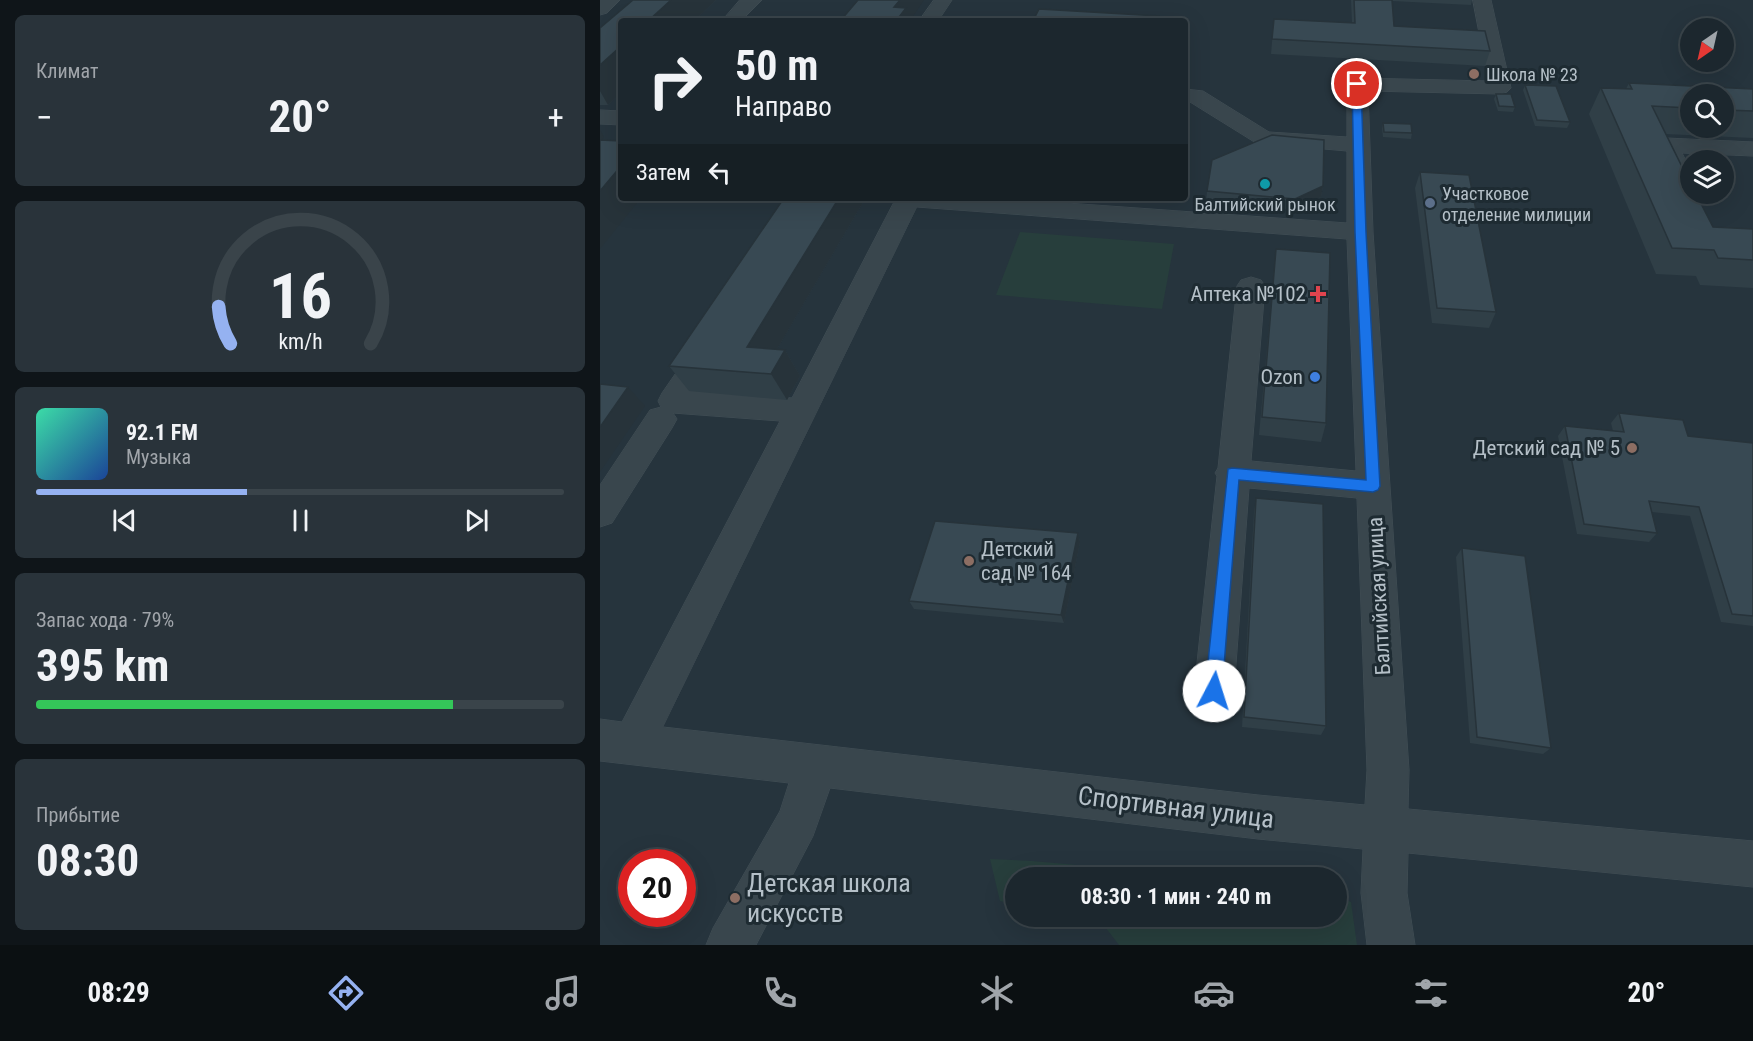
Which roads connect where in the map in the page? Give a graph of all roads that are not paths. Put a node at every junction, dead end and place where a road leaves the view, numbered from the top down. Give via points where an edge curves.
1 (611, 0) edge
2 (753, 0) edge
3 (943, 0) edge
4 (1482, 0) edge
5 (600, 9) edge
6 (734, 18) edge
7 (930, 18) edge
8 (1188, 95) edge
9 (600, 117) edge
10 (618, 118) edge
11 (1358, 142) junction
12 (1753, 149) edge
13 (1680, 171) edge
14 (908, 201) edge
15 (936, 201) edge
16 (1360, 232) junction
17 (1251, 286) dead end
18 (724, 324) edge
19 (803, 411) junction
20 (661, 419) dead end
21 (1232, 473) junction
22 (1373, 486) junction
23 (600, 513) edge
24 (1214, 691) dead end
25 (617, 742) edge
26 (816, 765) junction
27 (1386, 830) junction
28 (1753, 864) edge
29 (730, 945) edge
30 (1391, 945) edge

1 - 5 street
2 - 6 street
3 - 7 street
4 - 11 street, Балтийская улица via 1500,88 1357,84
8 - 11 street via 1264,138
9 - 10 street
11 - 16 street, Балтийская улица
12 - 13 street via 1666,145
14 - 19 street
15 - 16 street
16 - 22 street, Балтийская улица
17 - 21 street
18 - 19 street via 673,401
19 - 25 street
20 - 23 street
21 - 22 street
21 - 24 street
22 - 27 street, Балтийская улица via 1388,770
25 - 26 street, Спортивная улица
26 - 27 street, Спортивная улица
26 - 29 street via 798,820
27 - 28 street, Спортивная улица
27 - 30 street, Балтийская улица via 1384,893

